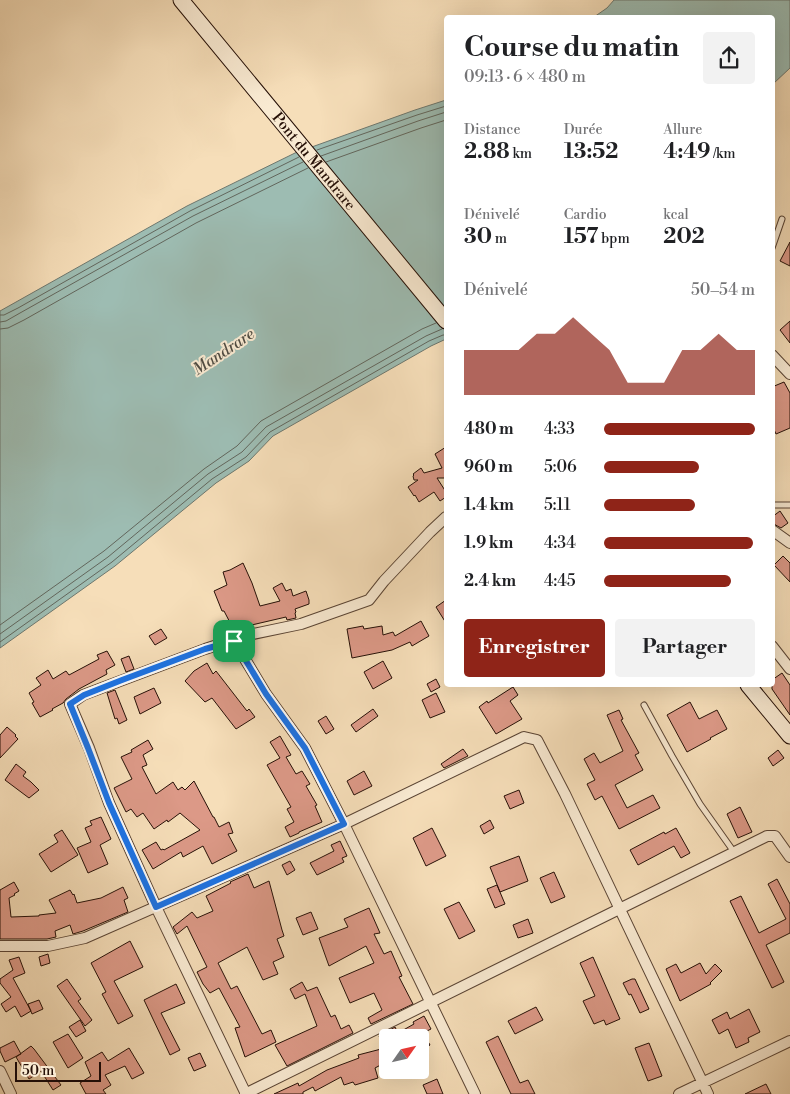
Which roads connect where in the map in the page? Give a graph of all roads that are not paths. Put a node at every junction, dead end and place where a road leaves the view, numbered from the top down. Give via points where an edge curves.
1 (181, 0) edge
2 (782, 219) dead end
3 (775, 239) edge
4 (444, 319) edge
5 (775, 358) edge
6 (790, 374) edge
7 (775, 505) edge
8 (790, 505) edge
9 (444, 519) edge
10 (775, 532) edge
11 (790, 544) edge
12 (234, 641) junction
13 (775, 650) edge
14 (790, 669) edge
15 (750, 687) edge
16 (644, 705) dead end
17 (790, 736) edge
18 (344, 824) junction
19 (734, 852) junction
20 (790, 857) edge
21 (156, 907) junction
22 (619, 908) junction
23 (0, 946) edge
24 (431, 1001) junction
25 (790, 1041) edge
26 (0, 1071) edge
27 (702, 1083) junction
28 (11, 1094) edge
29 (246, 1094) edge
30 (475, 1094) edge
31 (679, 1094) edge
32 (708, 1094) edge

1 - 4 main road, Pont du Mandrare
2 - 3 lane
5 - 6 street
7 - 8 lane
9 - 12 street via 368,600 301,624
10 - 11 street
12 - 18 street via 266,694 305,748
12 - 21 street via 122,680 70,704 109,803
13 - 14 street
15 - 17 main road
16 - 19 lane via 700,804
18 - 21 street
18 - 22 street via 524,737 537,740
18 - 24 street
19 - 20 street via 767,836 775,836
19 - 22 street
21 - 23 street via 85,938 48,946
21 - 29 street
22 - 24 street
22 - 27 street
24 - 29 street
24 - 30 street
25 - 27 street
26 - 28 street
27 - 31 street
27 - 32 street

